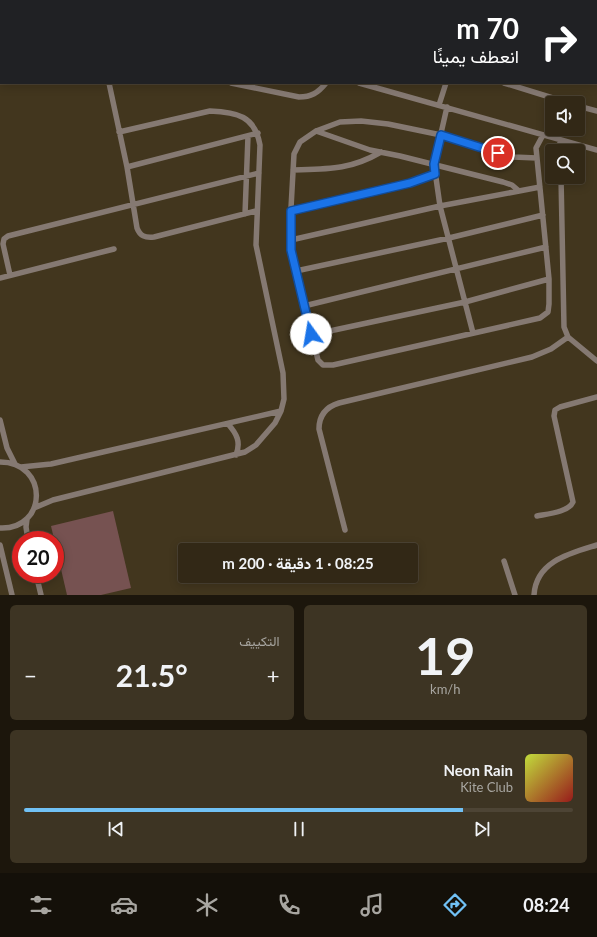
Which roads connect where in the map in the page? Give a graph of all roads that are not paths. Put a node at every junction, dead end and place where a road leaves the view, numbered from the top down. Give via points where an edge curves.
1 (109, 84) edge
2 (235, 84) edge
3 (325, 84) edge
4 (363, 84) edge
5 (446, 84) edge
6 (507, 84) edge
7 (546, 96) edge
8 (440, 105) junction
9 (447, 107) junction
10 (585, 108) edge
11 (597, 111) edge
12 (316, 131) junction
13 (119, 132) junction
14 (258, 133) junction
15 (441, 135) junction
16 (542, 135) junction
17 (248, 136) junction
18 (560, 140) junction
19 (560, 144) edge
20 (597, 150) edge
21 (381, 152) junction
22 (537, 158) junction
23 (434, 164) junction
24 (127, 167) junction
25 (293, 170) junction
26 (259, 173) junction
27 (435, 174) junction
28 (246, 176) junction
29 (561, 184) edge
30 (540, 187) junction
31 (519, 191) junction
32 (133, 204) junction
33 (440, 206) junction
34 (256, 211) junction
35 (291, 211) junction
36 (245, 214) junction
37 (543, 215) junction
38 (449, 238) junction
39 (291, 240) junction
40 (546, 247) junction
41 (114, 249) dead end
42 (2, 253) edge
43 (456, 269) junction
44 (296, 271) junction
45 (10, 275) junction
46 (0, 278) edge
47 (549, 279) junction
48 (465, 302) junction
49 (304, 306) junction
50 (473, 333) junction
51 (311, 334) junction
52 (568, 337) junction
53 (597, 362) edge
54 (597, 397) edge
55 (281, 411) junction
56 (0, 420) edge
57 (228, 424) junction
58 (236, 455) junction
59 (0, 462) edge
60 (15, 464) junction
61 (21, 467) junction
62 (34, 508) junction
63 (537, 516) dead end
64 (27, 518) junction
65 (0, 528) edge
66 (345, 530) dead end
67 (27, 531) edge
68 (0, 545) edge
69 (597, 545) edge
70 (504, 561) dead end
71 (38, 583) edge
72 (12, 595) edge
73 (41, 595) edge
74 (515, 595) edge
75 (534, 595) edge

1 - 13 lane
2 - 3 lane via 298,98 314,94
4 - 8 lane
5 - 8 lane
6 - 7 lane
8 - 9 lane
9 - 15 lane
9 - 16 lane
10 - 11 lane
12 - 15 lane via 340,122 361,121
12 - 21 lane
12 - 25 lane via 300,142 294,154
13 - 14 lane via 210,111 239,115 250,122
13 - 24 lane
14 - 17 lane
14 - 26 lane
15 - 22 lane via 513,157
15 - 23 lane
16 - 18 lane
16 - 22 lane via 536,148
17 - 24 lane
17 - 28 lane
18 - 19 lane
18 - 20 lane
21 - 23 lane
21 - 25 lane via 367,160 336,169
22 - 30 lane
23 - 27 lane
23 - 31 lane via 503,182
24 - 32 lane
25 - 35 lane
26 - 28 lane
26 - 34 lane
27 - 33 lane
27 - 35 lane via 410,183
28 - 32 lane
28 - 36 lane
29 - 52 lane via 564,327
30 - 31 lane
30 - 37 lane
31 - 33 lane
32 - 36 lane via 139,233 148,238
32 - 42 lane via 12,234 4,239
33 - 38 lane
33 - 39 lane
34 - 36 lane
34 - 55 lane via 258,261 284,379
35 - 39 lane
37 - 38 lane
37 - 40 lane
38 - 43 lane
38 - 44 lane
39 - 44 lane
40 - 43 lane
40 - 47 lane
41 - 45 lane
42 - 45 lane
43 - 48 lane
43 - 49 lane
44 - 49 lane
45 - 46 lane
47 - 48 lane
47 - 50 lane via 548,312 540,318
48 - 50 lane
48 - 51 lane
49 - 51 lane
50 - 51 lane via 333,365 323,365 318,360
52 - 53 lane
52 - 66 lane via 551,349 532,357 329,408 322,415 319,428
54 - 63 lane via 555,410 554,416 573,502 568,509
55 - 57 lane
55 - 58 lane via 275,423 256,445
56 - 60 lane via 7,448
57 - 58 lane via 239,442
57 - 61 lane via 51,464
58 - 62 lane via 53,500
59 - 60 lane
60 - 61 lane
61 - 62 lane via 31,477 36,489
62 - 64 lane
64 - 65 lane via 15,526
64 - 67 lane
68 - 72 lane
69 - 75 lane via 567,555 545,568 537,580
70 - 74 lane
71 - 73 lane

